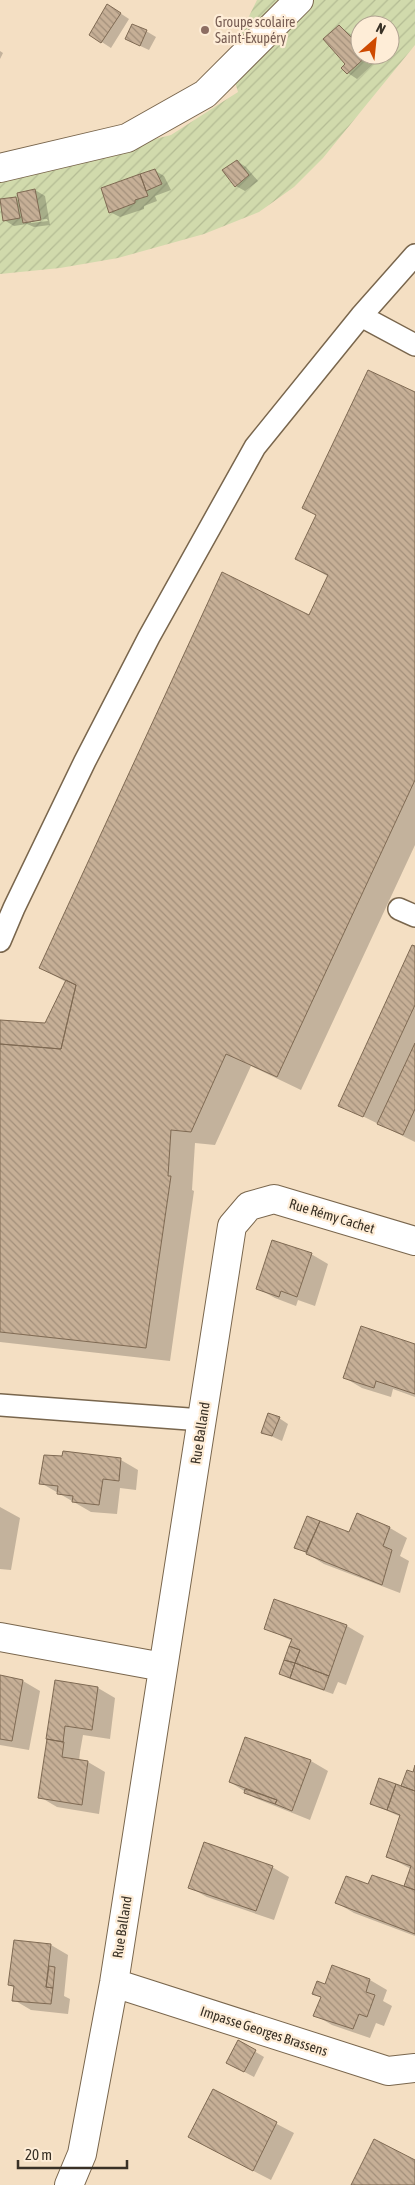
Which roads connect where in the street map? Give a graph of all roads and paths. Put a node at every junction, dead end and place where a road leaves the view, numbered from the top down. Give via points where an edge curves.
1 (299, 0) edge
2 (0, 168) edge
3 (415, 255) edge
4 (361, 316) junction
5 (415, 345) edge
6 (0, 941) edge
7 (249, 1206) joint
8 (415, 1241) edge
9 (0, 1405) edge
10 (202, 1420) junction
11 (0, 1637) edge
12 (163, 1667) junction
13 (114, 1983) junction
14 (415, 2068) edge
15 (69, 2185) edge

1 - 2 street via 205,94 126,138
3 - 4 lane
4 - 5 lane
4 - 6 lane via 255,447 149,637
7 - 8 street, Rue Rémy Cachet via 274,1199
7 - 10 street, Rue Balland via 232,1226
9 - 10 lane
10 - 12 street, Rue Balland
11 - 12 street
12 - 13 street, Rue Balland
13 - 14 street, Impasse Georges Brassens via 388,2071
13 - 15 street, Rue Balland via 82,2154

